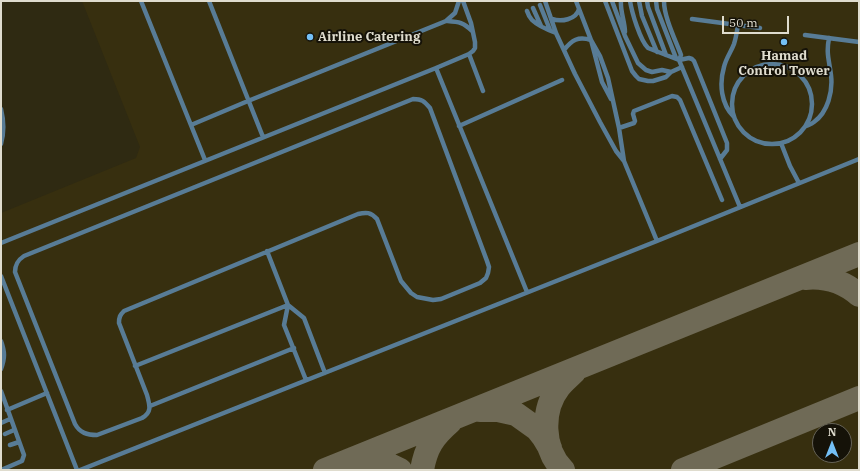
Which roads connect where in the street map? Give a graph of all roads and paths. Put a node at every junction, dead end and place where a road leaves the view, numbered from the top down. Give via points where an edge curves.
1 (141, 1) edge
2 (209, 1) edge
3 (459, 1) edge
4 (462, 1) edge
5 (545, 1) edge
6 (576, 1) edge
7 (605, 1) edge
8 (612, 1) edge
9 (621, 1) edge
10 (630, 1) edge
11 (639, 1) edge
12 (647, 1) edge
13 (656, 1) edge
14 (664, 1) edge
15 (540, 5) dead end
16 (533, 8) dead end
17 (579, 9) junction
18 (527, 11) dead end
19 (552, 19) junction
20 (692, 19) dead end
21 (446, 21) junction
22 (738, 25) junction
23 (541, 26) junction
24 (760, 28) dead end
25 (550, 30) junction
26 (472, 31) junction
27 (556, 33) junction
28 (805, 35) dead end
29 (625, 36) junction
30 (829, 38) junction
31 (591, 40) junction
32 (859, 42) edge
33 (564, 50) junction
34 (657, 52) junction
35 (469, 54) junction
36 (666, 55) junction
37 (678, 59) junction
38 (436, 68) junction
39 (682, 68) junction
40 (671, 72) junction
41 (562, 80) dead end
42 (483, 91) dead end
43 (248, 101) junction
44 (1, 109) edge
45 (735, 118) junction
46 (190, 125) junction
47 (459, 126) junction
48 (806, 126) junction
49 (619, 128) junction
50 (263, 137) junction
51 (781, 143) junction
52 (1, 144) edge
53 (720, 159) junction
54 (859, 159) edge
55 (205, 160) junction
56 (624, 161) junction
57 (798, 183) junction
58 (722, 200) dead end
59 (740, 207) junction
60 (657, 240) junction
61 (1, 243) edge
62 (267, 252) junction
63 (1, 276) edge
64 (527, 292) junction
65 (288, 305) junction
66 (1, 341) edge
67 (294, 348) junction
68 (3, 350) edge
69 (135, 366) junction
70 (1, 369) edge
71 (325, 373) junction
72 (306, 380) junction
73 (1, 391) edge
74 (46, 393) junction
75 (150, 406) junction
76 (7, 410) junction
77 (10, 419) junction
78 (1, 423) edge
79 (14, 430) junction
80 (5, 434) dead end
81 (19, 442) junction
82 (10, 445) dead end
83 (1, 470) edge
84 (78, 470) edge

1 - 46 lane
2 - 43 lane
3 - 21 lane via 455,13
4 - 26 lane via 472,23
5 - 19 lane
6 - 17 lane
7 - 40 lane via 636,76 644,81 654,81 666,77
8 - 29 lane
9 - 29 lane
10 - 34 lane via 644,44
11 - 34 lane via 642,16
12 - 36 lane
13 - 37 lane
14 - 37 lane via 666,16 681,55
15 - 25 lane
16 - 23 lane
17 - 19 lane via 576,15 567,19
17 - 31 lane
18 - 23 lane via 531,20
19 - 27 lane
20 - 22 lane
21 - 26 lane via 461,22
21 - 43 lane
22 - 24 lane
22 - 45 lane via 722,77 724,103
23 - 25 lane
25 - 27 lane
26 - 35 lane via 476,45
27 - 33 lane
28 - 30 lane
29 - 40 lane via 641,67 652,72
30 - 32 lane
30 - 48 lane via 829,99 819,118
31 - 33 lane via 575,40
31 - 49 lane via 608,78
33 - 56 lane via 574,74
34 - 36 lane
35 - 38 lane
35 - 42 lane
36 - 37 lane
37 - 39 lane
37 - 53 lane via 692,59 703,81 728,146
38 - 47 lane
38 - 50 lane
39 - 40 lane
39 - 53 lane
41 - 47 lane
43 - 46 lane
43 - 50 lane
44 - 52 lane
45 - 48 lane via 732,103 739,82 756,67 777,64 792,68 807,84 812,98 812,113
45 - 51 lane via 744,132 757,141
46 - 55 lane
47 - 64 lane
48 - 51 lane via 795,137
49 - 56 lane
49 - 58 lane via 634,123 634,111 672,96 677,97
50 - 55 lane
51 - 57 lane
53 - 59 lane
54 - 57 lane
55 - 61 lane
56 - 60 lane
57 - 59 lane
59 - 60 lane
60 - 64 lane
62 - 65 lane
62 - 69 lane via 120,314 119,323
62 - 75 lane via 358,214 370,213 377,219 401,281 417,297 441,299 480,283 486,278 489,267 430,108 419,99 413,99 19,259 15,272 78,429 90,435 97,435 146,415
63 - 74 lane
64 - 71 lane
65 - 67 lane via 284,325
65 - 69 lane
65 - 71 lane via 304,318
66 - 68 lane
67 - 72 lane
67 - 75 lane
68 - 70 lane via 5,354
69 - 75 lane
71 - 72 lane
72 - 84 lane
73 - 76 lane
74 - 76 lane
74 - 84 lane
76 - 77 lane
77 - 78 lane
77 - 79 lane
79 - 80 lane
79 - 81 lane
81 - 82 lane
81 - 83 lane via 24,458 19,463

